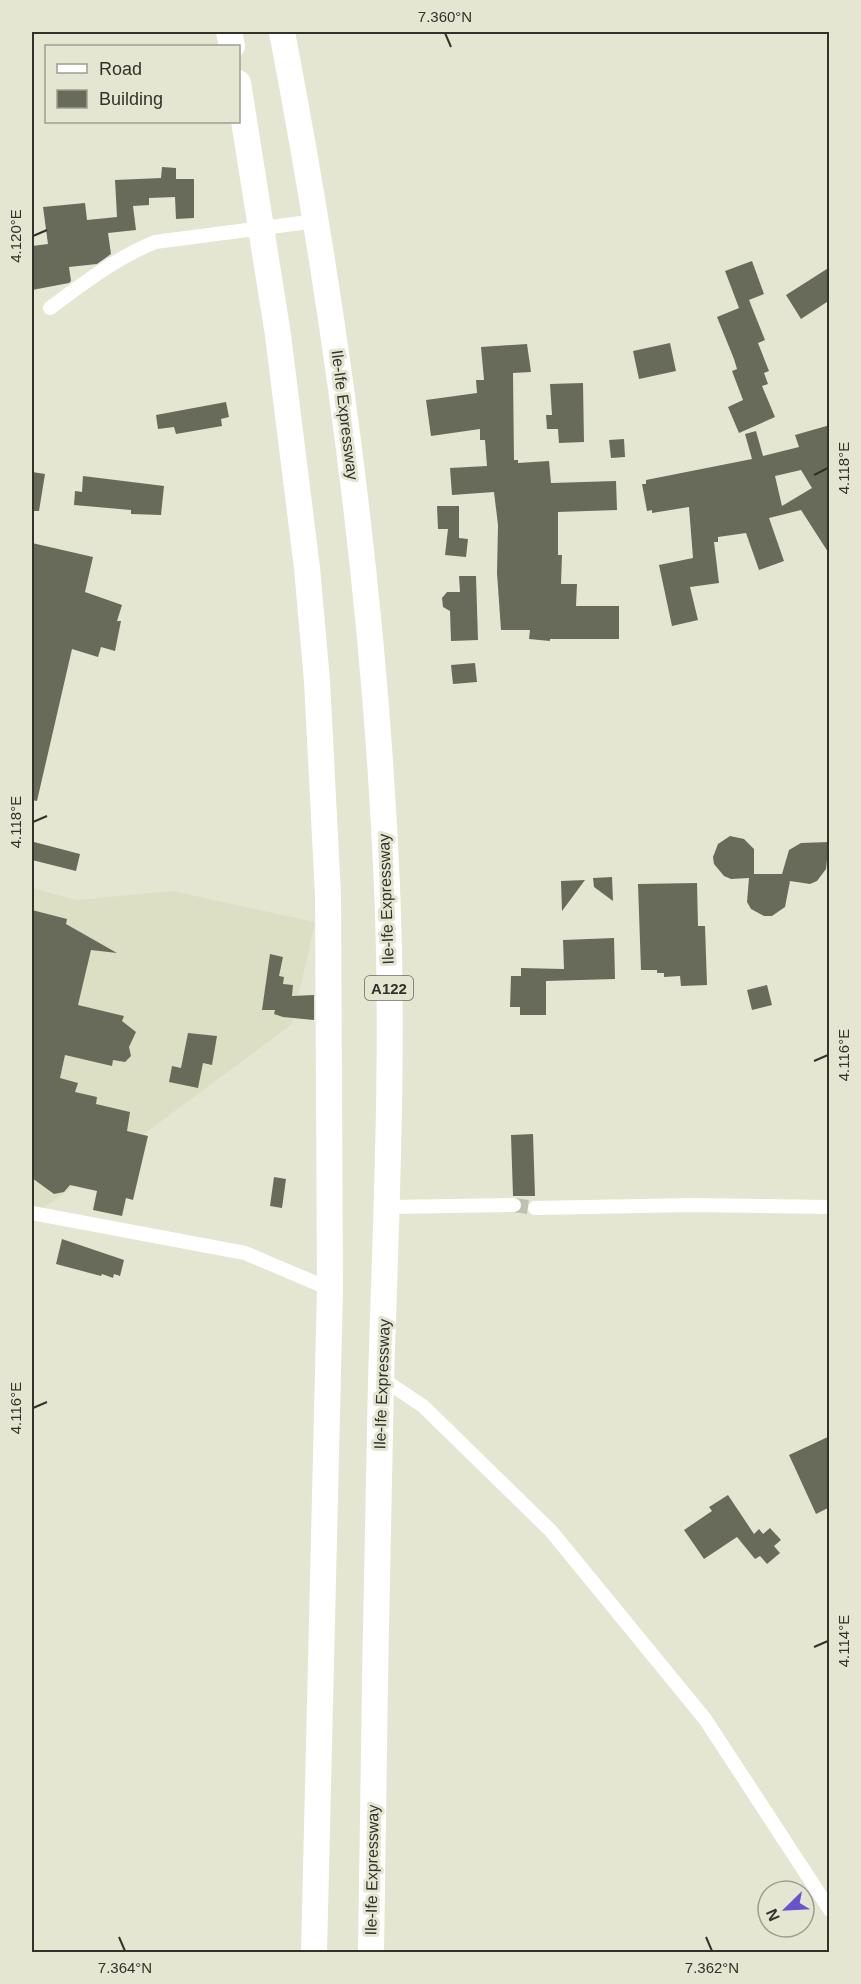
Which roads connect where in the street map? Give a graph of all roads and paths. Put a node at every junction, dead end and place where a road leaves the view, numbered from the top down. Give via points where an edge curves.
1 (282, 32) edge
2 (240, 96) edge
3 (316, 221) junction
4 (259, 227) junction
5 (50, 308) dead end
6 (514, 1205) tunnel mouth
7 (389, 1207) junction
8 (830, 1207) edge
9 (536, 1208) tunnel mouth
10 (32, 1213) edge
11 (330, 1289) junction
12 (381, 1378) junction
13 (830, 1910) edge
14 (314, 1953) edge
15 (370, 1953) edge

1 - 3 highway, Ile-Ife Expressway / A122
2 - 4 highway
3 - 4 street
3 - 7 highway, Ile-Ife Expressway / A122 via 350,453 382,780 389,993
4 - 5 street via 155,242 133,251
4 - 11 highway via 293,444 317,681 328,895
6 - 7 street
7 - 12 highway, Ile-Ife Expressway / A122
8 - 9 street
10 - 11 street via 245,1253
11 - 14 highway
12 - 13 street via 423,1406 551,1531 705,1719
12 - 15 highway, Ile-Ife Expressway / A122

